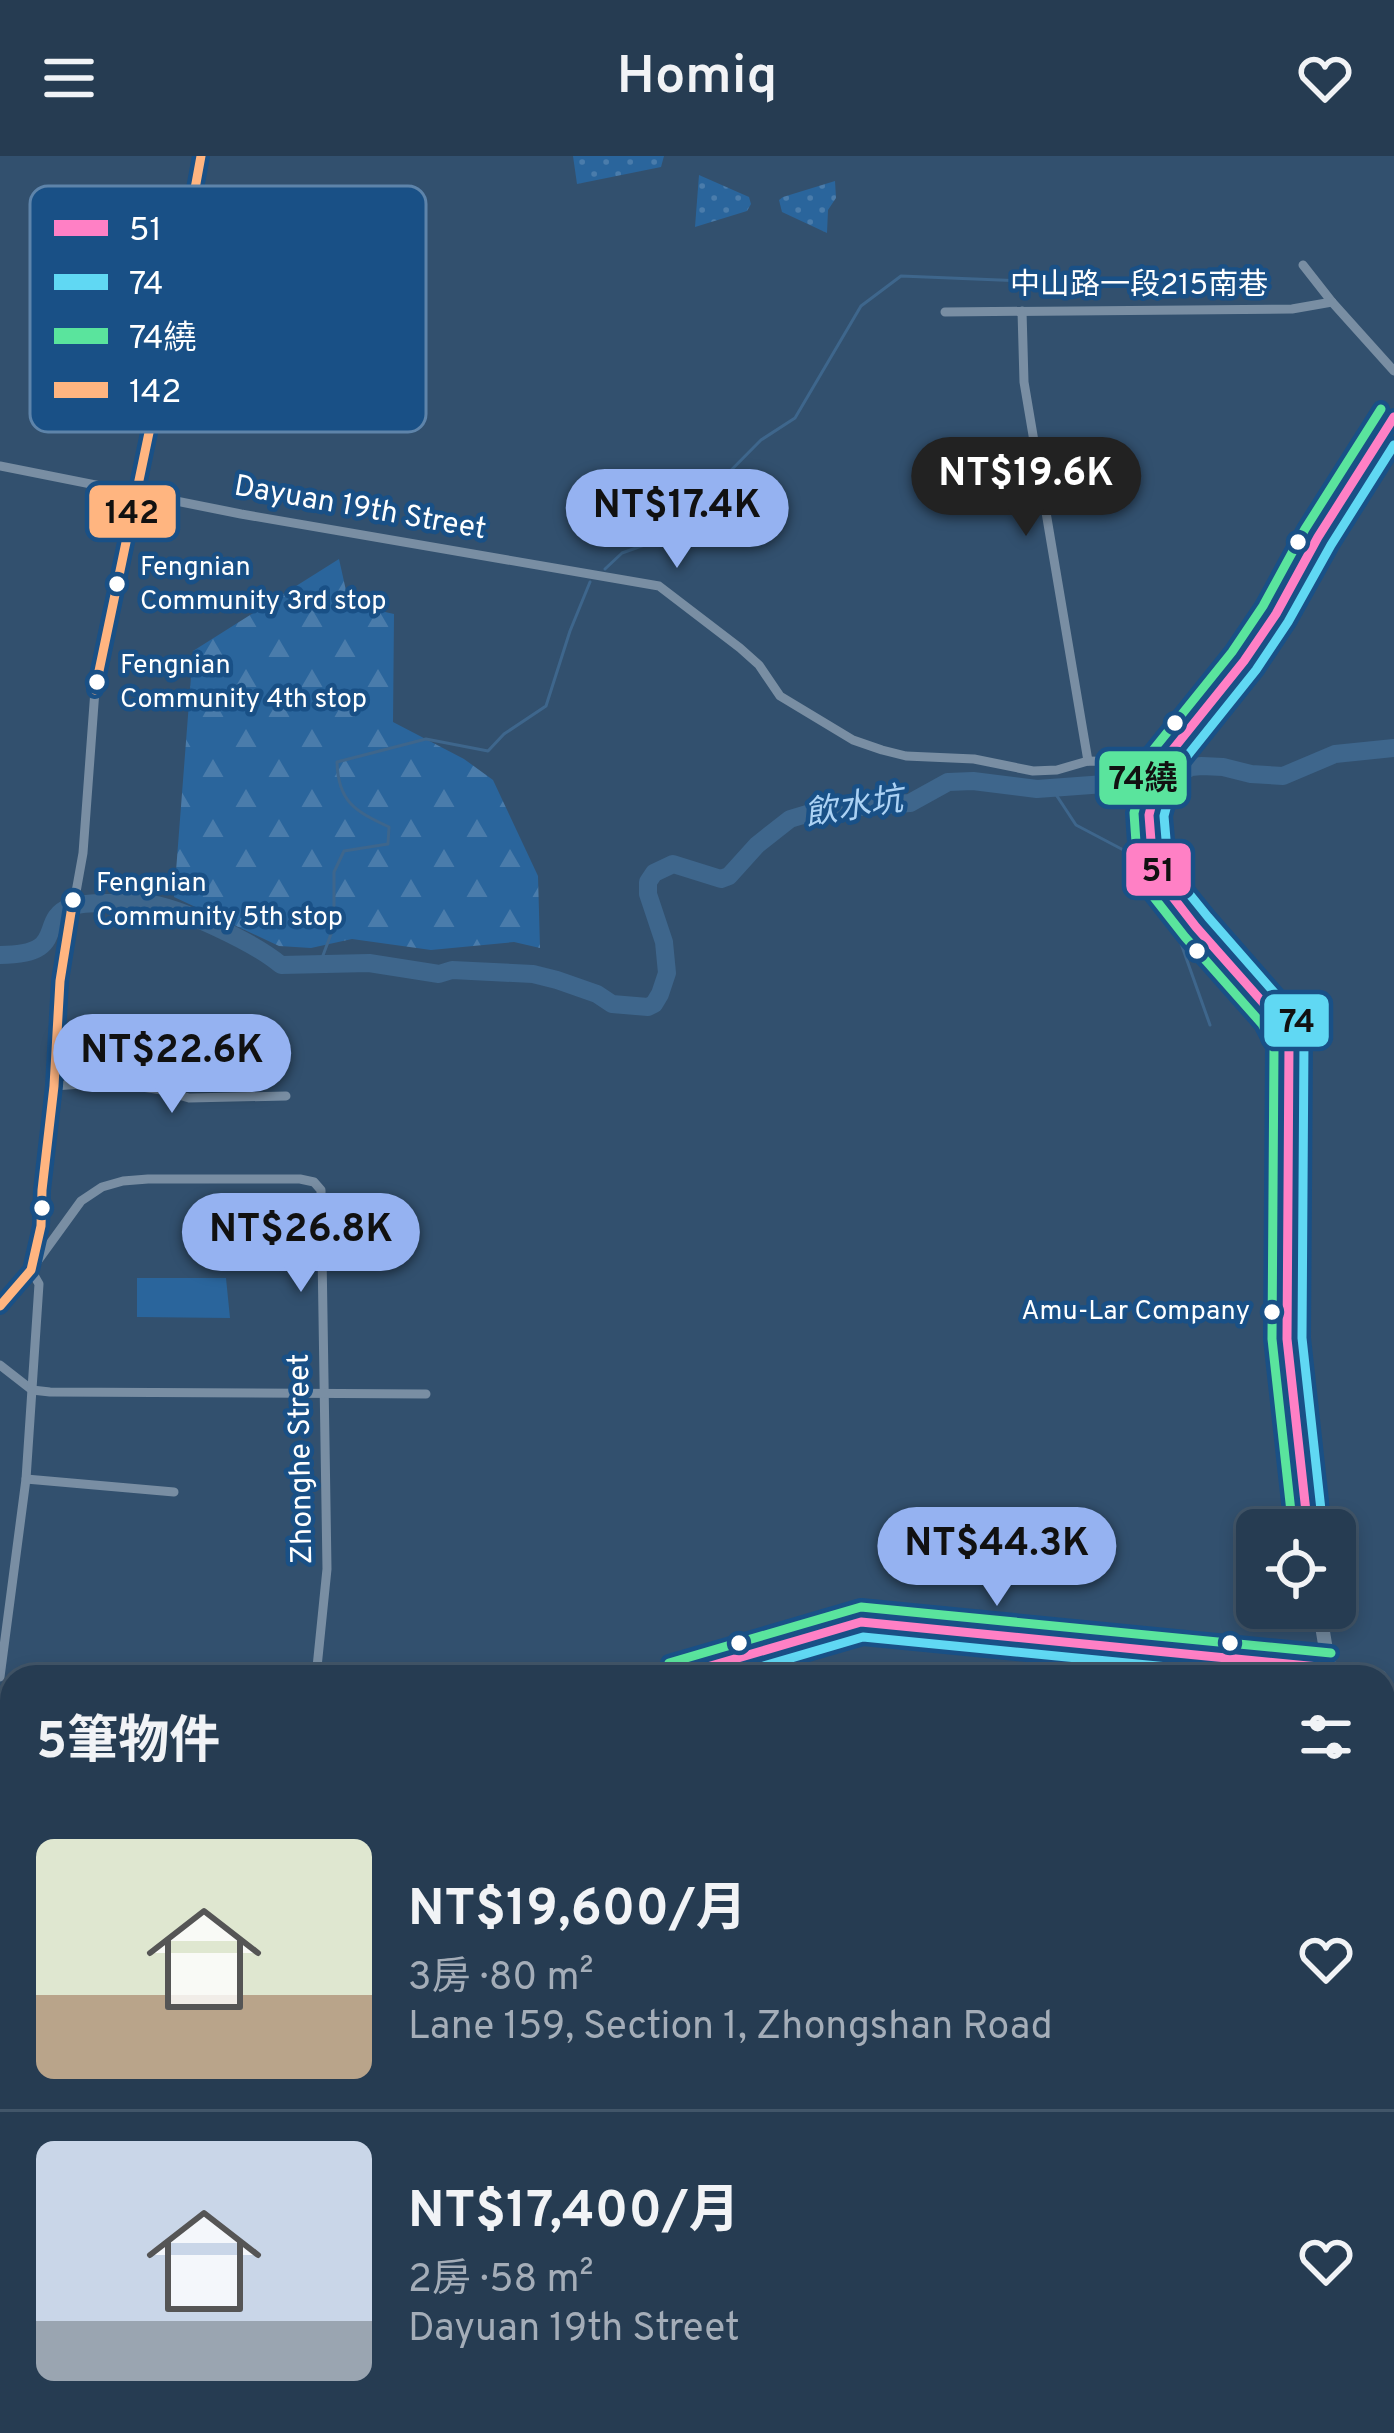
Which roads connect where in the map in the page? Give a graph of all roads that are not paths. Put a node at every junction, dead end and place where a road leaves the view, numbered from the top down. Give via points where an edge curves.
1 (201, 156) edge
2 (196, 186) edge
3 (1303, 265) dead end
4 (1332, 302) junction
5 (1022, 311) junction
6 (945, 312) dead end
7 (1394, 371) edge
8 (1394, 417) edge
9 (149, 432) edge
10 (0, 466) edge
11 (137, 493) junction
12 (1088, 761) junction
13 (1161, 764) junction
14 (54, 1086) junction
15 (286, 1096) dead end
16 (32, 1270) junction
17 (0, 1306) edge
18 (0, 1365) edge
19 (32, 1390) junction
20 (325, 1394) junction
21 (426, 1394) dead end
22 (26, 1479) junction
23 (174, 1492) dead end
24 (1306, 1509) edge
25 (1322, 1629) edge
26 (2, 1665) edge
27 (318, 1665) edge
28 (715, 1665) edge
29 (1300, 1665) edge
30 (1328, 1665) edge

1 - 2 street
3 - 4 street
4 - 5 street, 中山路一段215南巷
4 - 7 street
5 - 6 street, 中山路一段215南巷
5 - 12 street via 1024,382
8 - 13 main road via 1276,614
9 - 11 street
10 - 11 street, Dayuan 19th Street
11 - 12 street, Dayuan 19th Street via 659,586 740,648 779,696 853,740 907,756 1033,771
11 - 14 street via 95,690
12 - 13 street, Dayuan 19th Street
13 - 24 main road via 1149,815 1165,887 1274,1015 1289,1044 1287,1340
14 - 15 street via 109,1082 189,1098
14 - 16 street
16 - 17 street, Zhonghe Street
16 - 19 street via 39,1284
16 - 20 street, Zhonghe Street via 81,1201 102,1187 148,1179 314,1182 322,1200
18 - 19 street
19 - 20 street
19 - 22 street
20 - 21 street
20 - 27 street, Zhonghe Street via 327,1593
22 - 23 street
22 - 26 street
25 - 30 main road
28 - 29 main road via 861,1622 887,1622

